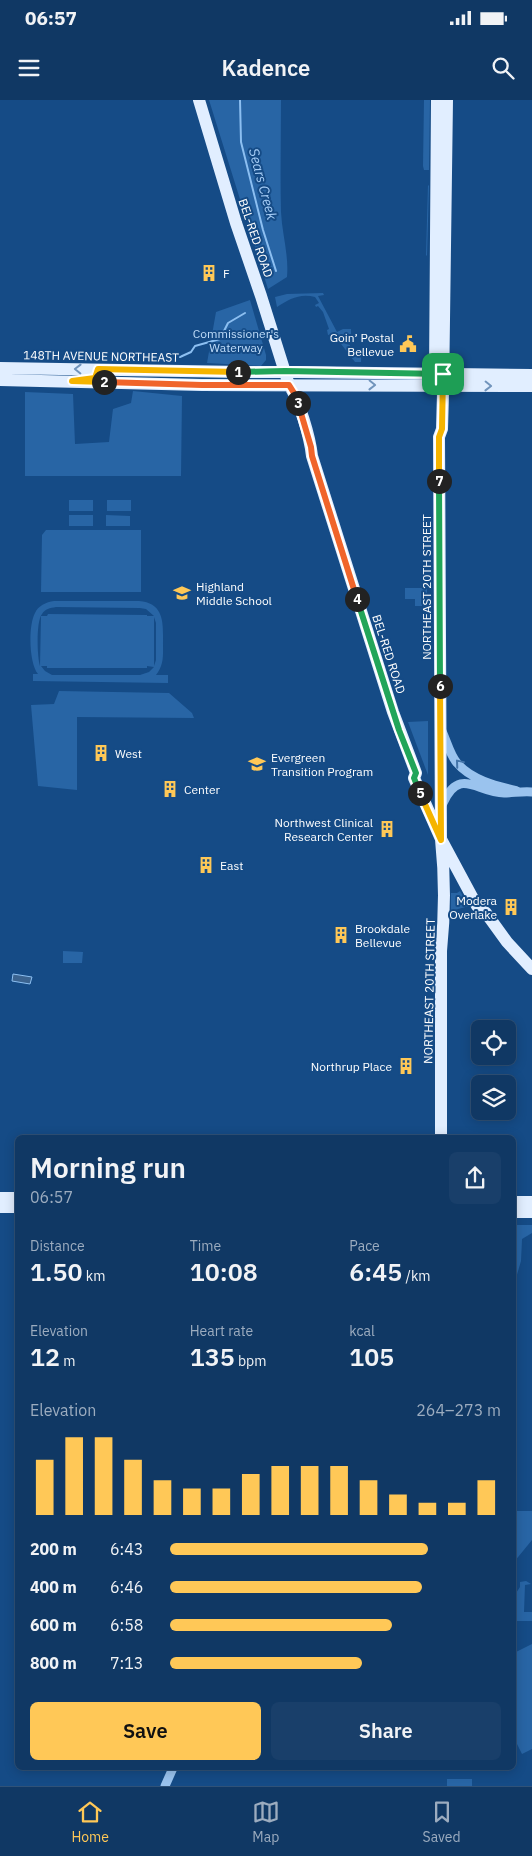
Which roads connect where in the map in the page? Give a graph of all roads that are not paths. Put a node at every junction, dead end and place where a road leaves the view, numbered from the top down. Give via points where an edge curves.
1 (199, 100) edge
2 (437, 100) edge
3 (442, 100) edge
4 (447, 100) edge
5 (447, 116) junction
6 (436, 149) junction
7 (446, 186) junction
8 (0, 368) edge
9 (98, 369) junction
10 (285, 371) junction
11 (532, 375) edge
12 (0, 380) edge
13 (439, 380) junction
14 (72, 381) junction
15 (289, 385) junction
16 (532, 386) edge
17 (440, 727) junction
18 (416, 773) junction
19 (517, 791) junction
20 (532, 792) edge
21 (442, 805) junction
22 (442, 820) junction
23 (441, 840) junction
24 (466, 887) junction
25 (444, 893) junction
26 (486, 912) junction
27 (441, 951) junction
28 (532, 969) edge
29 (441, 1135) edge
30 (0, 1198) edge
31 (15, 1198) edge
32 (516, 1202) edge
33 (532, 1202) edge
34 (0, 1207) edge
35 (15, 1207) edge
36 (516, 1212) edge
37 (532, 1212) edge
38 (172, 1770) edge
39 (165, 1786) edge

1 - 10 main road, BEL-RED ROAD
2 - 6 main road, NORTHEAST 20TH STREET
3 - 5 main road, NORTHEAST 20TH STREET
4 - 5 main road, NORTHEAST 20TH STREET
5 - 7 main road, NORTHEAST 20TH STREET
6 - 7 main road, NORTHEAST 20TH STREET
6 - 13 main road, NORTHEAST 20TH STREET
7 - 13 main road, NORTHEAST 20TH STREET
9 -> 8 main road, 148TH AVENUE NORTHEAST
9 - 10 main road, 148TH AVENUE NORTHEAST
9 - 14 main road via 95,378
10 - 13 main road, 148TH AVENUE NORTHEAST
10 - 15 main road, BEL-RED ROAD
11 - 13 main road, 148TH AVENUE NORTHEAST
12 - 14 main road, 148TH AVENUE NORTHEAST
15 -> 13 main road, 148TH AVENUE NORTHEAST
13 -> 16 main road, 148TH AVENUE NORTHEAST
13 - 17 main road, NORTHEAST 20TH STREET via 442,429 439,437
14 - 15 main road, 148TH AVENUE NORTHEAST
15 - 18 main road, BEL-RED ROAD via 399,730
19 -> 17 street via 480,779 461,767 453,758
17 - 21 main road, NORTHEAST 20TH STREET
18 - 22 main road, BEL-RED ROAD via 422,777
18 - 23 main road, BEL-RED ROAD via 414,778
19 - 20 street
19 - 21 street via 505,793 473,784 460,784 448,792
21 - 22 main road, NORTHEAST 20TH STREET
22 - 23 main road, NORTHEAST 20TH STREET
22 - 26 main road, BEL-RED ROAD via 484,901
23 - 24 main road, BEL-RED ROAD
23 - 25 main road, NORTHEAST 20TH STREET
23 - 27 main road via 436,866 436,935
24 - 25 main road via 454,883
24 - 26 main road, BEL-RED ROAD via 477,906
25 - 27 main road, NORTHEAST 20TH STREET
26 - 28 main road, BEL-RED ROAD
27 - 29 main road, NORTHEAST 20TH STREET
30 - 31 main road
32 - 33 main road
34 - 35 main road
36 - 37 main road
38 - 39 street

